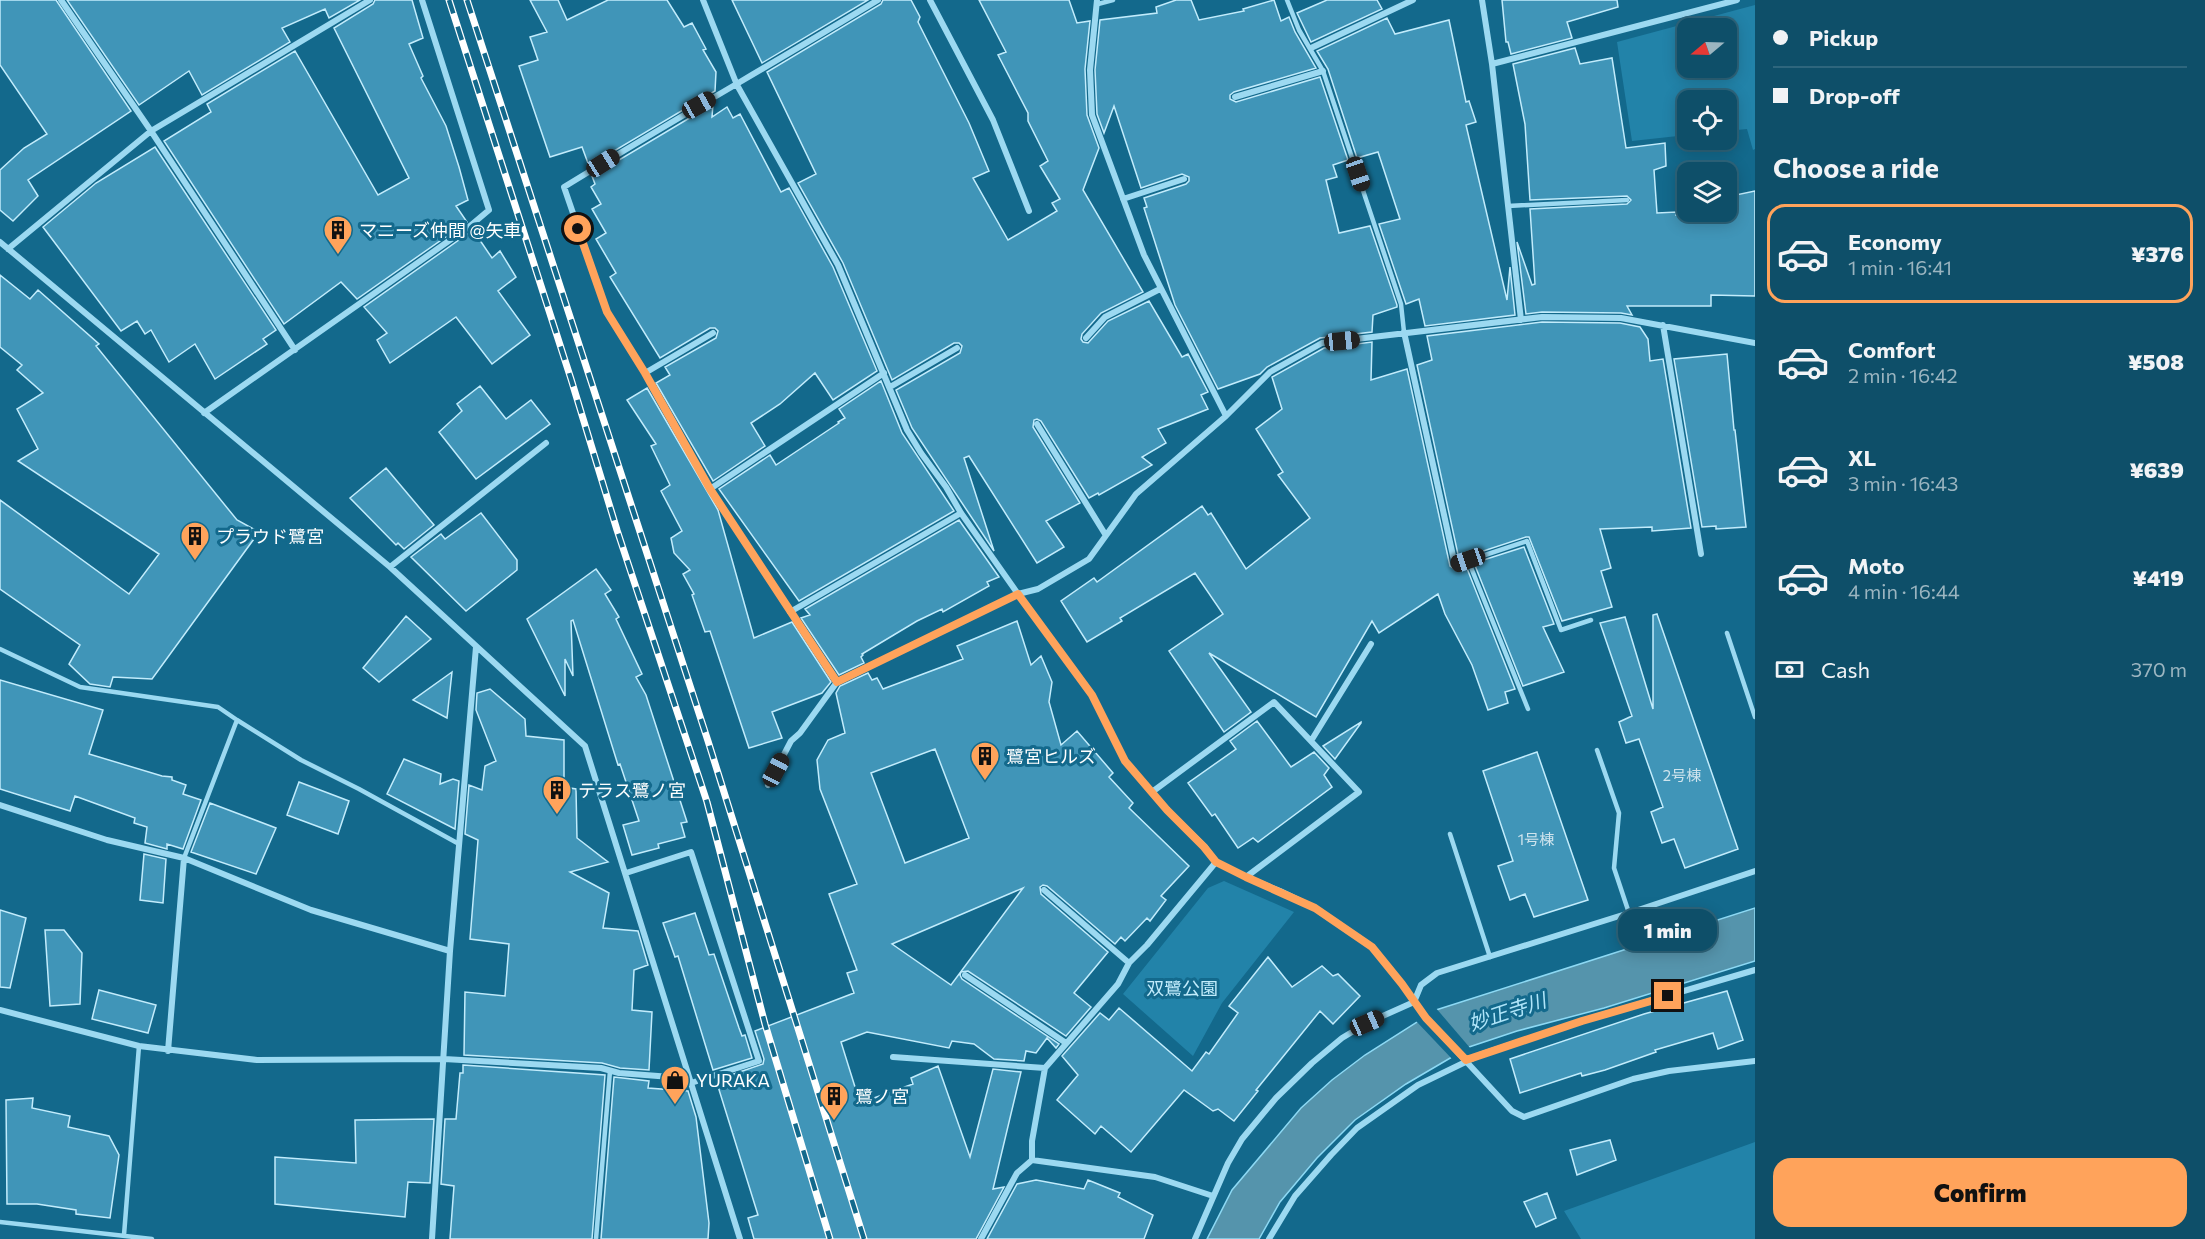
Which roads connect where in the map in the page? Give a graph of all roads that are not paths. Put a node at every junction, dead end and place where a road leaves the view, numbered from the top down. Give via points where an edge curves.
1 (61, 0) edge
2 (370, 0) edge
3 (422, 0) edge
4 (704, 0) edge
5 (878, 0) edge
6 (930, 0) edge
7 (1113, 0) edge
8 (1287, 0) edge
9 (1413, 0) edge
10 (1482, 0) edge
11 (1737, 0) edge
12 (1097, 2) edge
13 (1311, 48) junction
14 (1492, 64) junction
15 (1323, 71) junction
16 (737, 85) junction
17 (1235, 97) dead end
18 (152, 131) junction
19 (1184, 179) dead end
20 (1123, 199) junction
21 (1627, 200) dead end
22 (1508, 206) junction
23 (1029, 211) dead end
24 (0, 242) edge
25 (8, 249) junction
26 (1160, 288) junction
27 (1521, 320) junction
28 (1663, 325) junction
29 (1404, 332) junction
30 (713, 333) dead end
31 (1086, 338) dead end
32 (1755, 343) edge
33 (957, 348) dead end
34 (295, 350) junction
35 (645, 373) junction
36 (884, 373) junction
37 (890, 387) junction
38 (204, 412) junction
39 (1226, 416) junction
40 (1037, 424) dead end
41 (546, 442) dead end
42 (710, 489) junction
43 (961, 513) junction
44 (1105, 534) junction
45 (1701, 554) dead end
46 (1468, 560) junction
47 (1455, 565) joint
48 (390, 567) junction
49 (1018, 594) junction
50 (790, 612) junction
51 (1591, 620) dead end
52 (1727, 633) dead end
53 (1371, 644) dead end
54 (476, 647) junction
55 (0, 649) edge
56 (837, 682) junction
57 (1527, 709) dead end
58 (1755, 717) edge
59 (237, 720) junction
60 (1311, 741) junction
61 (1597, 750) dead end
62 (768, 785) dead end
63 (1152, 792) junction
64 (0, 805) edge
65 (1450, 834) dead end
66 (459, 844) junction
67 (184, 858) junction
68 (1216, 862) junction
69 (1755, 871) edge
70 (626, 873) junction
71 (1246, 877) junction
72 (1044, 890) dead end
73 (1629, 913) junction
74 (450, 951) junction
75 (1491, 957) junction
76 (1129, 963) junction
77 (1755, 970) edge
78 (965, 975) dead end
79 (1414, 1002) junction
80 (0, 1010) edge
81 (1066, 1043) junction
82 (139, 1046) junction
83 (168, 1051) junction
84 (893, 1057) dead end
85 (444, 1059) junction
86 (1466, 1060) junction
87 (1755, 1061) edge
88 (1045, 1068) junction
89 (610, 1071) junction
90 (691, 1083) junction
91 (1032, 1160) junction
92 (1213, 1196) junction
93 (0, 1222) edge
94 (80, 1230) junction
95 (124, 1235) junction
96 (81, 1239) edge
97 (152, 1239) edge
98 (432, 1239) edge
99 (596, 1239) edge
100 (740, 1239) edge
101 (981, 1239) edge
102 (1195, 1239) edge
103 (1269, 1239) edge

1 - 18 street
2 - 18 street
3 - 34 street via 489,210
4 - 16 street
5 - 16 street
6 - 23 street via 993,120
7 - 12 lane
8 - 13 lane
9 - 13 street
10 - 14 street
11 - 14 street
12 - 20 street via 1090,70 1092,115
13 - 15 lane
14 - 22 street
15 - 17 street
15 - 29 lane via 1401,304
16 - 35 street via 680,115 564,187 607,312
16 - 36 street via 838,265
18 - 25 street
18 - 34 street
19 - 20 street
20 - 26 street
21 - 22 lane
22 - 27 street
24 - 25 street
25 - 38 street
26 - 31 street via 1106,317
26 - 39 street
27 - 28 street via 1621,318
27 - 29 street
28 - 32 street
28 - 45 street
29 - 39 street via 1322,343 1270,372
29 - 47 street
30 - 35 street
33 - 37 street
34 - 38 street
35 - 42 street
36 - 37 street
36 - 42 street
37 - 43 street via 907,430
38 - 48 street
39 - 44 street via 1136,494
40 - 44 street
41 - 48 street
42 - 50 street
43 - 49 street
43 - 50 street
44 - 49 street via 1089,559 1038,589
46 - 47 lane
46 - 51 lane via 1527,541 1561,630
46 - 57 lane
48 - 54 street
49 - 56 street
49 - 63 street via 1092,695 1125,761
50 - 56 street
52 - 58 lane
53 - 60 street
54 - 66 street
54 - 70 street via 585,746
55 - 59 lane via 80,687 218,707
56 - 62 street via 791,741
59 - 66 lane via 301,760
59 - 67 lane
60 - 63 street via 1274,702
60 - 71 street via 1359,792
61 - 73 lane via 1619,813 1614,868
63 - 68 street
64 - 67 street via 107,840
65 - 75 lane
66 - 74 street
67 - 74 street via 311,910
67 - 83 street
68 - 71 street
68 - 76 street
69 - 73 street
70 - 90 street
70 - 90 street via 691,852 759,1061
71 - 79 street via 1315,908 1372,947
72 - 76 street
73 - 75 street
74 - 85 street
75 - 79 street via 1437,973 1421,986
76 - 81 street via 1118,984
77 - 86 street
78 - 81 street
79 - 86 street
79 - 92 street via 1367,1023 1312,1063 1276,1098 1242,1140
80 - 82 street
81 - 88 street
82 - 83 street
82 - 95 lane
83 - 85 street via 257,1060
84 - 88 street
85 - 89 street
85 - 98 street
86 - 87 street via 1512,1111 1524,1117 1633,1079
86 - 103 street via 1418,1085 1357,1128 1295,1196
88 - 91 street
89 - 90 street via 671,1077
89 - 99 lane
90 - 100 street
91 - 92 street via 1155,1177
91 - 101 street via 1017,1173
92 - 102 street
93 - 94 lane
94 - 95 lane
94 - 96 lane
95 - 97 lane

